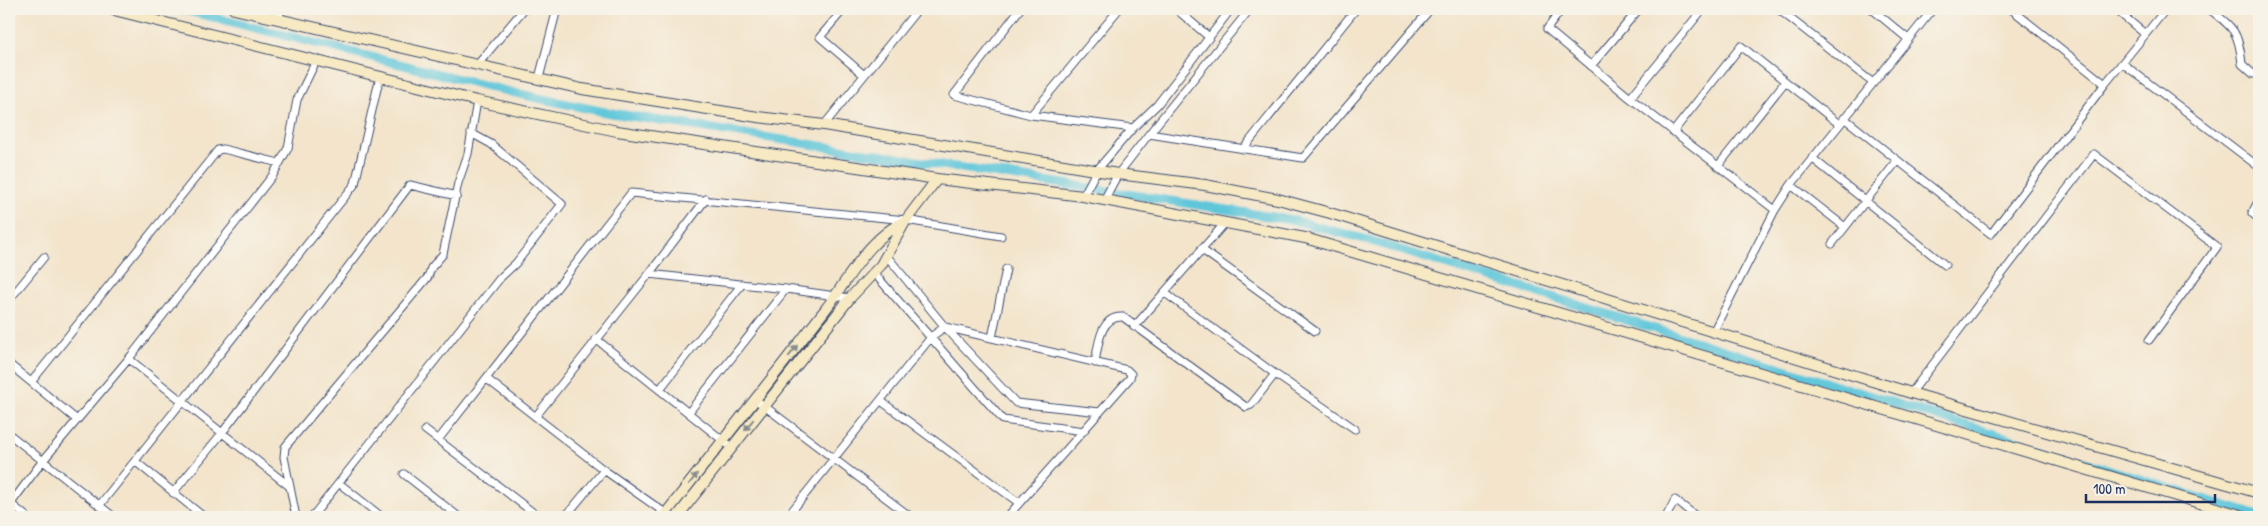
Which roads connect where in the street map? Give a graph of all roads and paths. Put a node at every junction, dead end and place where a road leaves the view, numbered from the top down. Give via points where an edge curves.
1 (110, 9) edge
2 (234, 9) edge
3 (282, 9) edge
4 (524, 9) edge
5 (557, 9) edge
6 (844, 9) edge
7 (918, 9) edge
8 (1020, 9) edge
9 (1119, 9) edge
10 (1176, 9) edge
11 (1231, 9) edge
12 (1250, 9) edge
13 (1356, 9) edge
14 (1422, 9) edge
15 (1562, 9) edge
16 (1639, 9) edge
17 (1703, 9) edge
18 (1778, 9) edge
19 (1872, 9) edge
20 (1933, 9) edge
21 (2011, 9) edge
22 (2115, 9) edge
23 (2166, 9) edge
24 (2209, 9) edge
25 (275, 19) junction
26 (2145, 34) junction
27 (1209, 37) junction
28 (1908, 39) junction
29 (317, 59) junction
30 (2122, 63) junction
31 (478, 64) junction
32 (1591, 66) junction
33 (2259, 73) edge
34 (864, 75) junction
35 (380, 76) junction
36 (540, 78) junction
37 (1785, 82) junction
38 (1873, 83) junction
39 (2105, 84) junction
40 (1630, 98) junction
41 (477, 101) junction
42 (1032, 115) junction
43 (1844, 118) junction
44 (1839, 124) junction
45 (824, 125) junction
46 (1133, 128) junction
47 (1673, 132) junction
48 (471, 133) junction
49 (1149, 134) junction
50 (1243, 149) junction
51 (1812, 158) junction
52 (1897, 161) junction
53 (279, 163) junction
54 (1718, 166) junction
55 (2259, 168) edge
56 (1095, 174) junction
57 (1117, 177) junction
58 (936, 179) junction
59 (1791, 184) junction
60 (1084, 192) junction
61 (457, 196) junction
62 (1105, 198) junction
63 (706, 199) junction
64 (2259, 200) edge
65 (1865, 201) junction
66 (1775, 210) junction
67 (2259, 219) edge
68 (906, 220) junction
69 (1225, 223) junction
70 (1845, 228) junction
71 (1001, 236) dead end
72 (1832, 244) dead end
73 (1201, 249) junction
74 (886, 255) junction
75 (44, 258) dead end
76 (1945, 265) dead end
77 (1006, 269) dead end
78 (874, 273) junction
79 (649, 274) junction
80 (742, 284) junction
81 (786, 289) junction
82 (1165, 293) junction
83 (836, 296) junction
84 (850, 298) junction
85 (9, 300) edge
86 (945, 327) junction
87 (1134, 327) junction
88 (1315, 331) dead end
89 (1713, 332) junction
90 (932, 336) junction
91 (992, 338) junction
92 (596, 339) junction
93 (2150, 340) dead end
94 (129, 359) junction
95 (1095, 363) junction
96 (9, 364) edge
97 (1275, 374) junction
98 (487, 379) junction
99 (32, 381) junction
100 (660, 389) junction
101 (1911, 392) junction
102 (755, 399) junction
103 (181, 401) junction
104 (881, 401) junction
105 (764, 406) junction
106 (689, 412) junction
107 (1100, 412) junction
108 (536, 416) junction
109 (77, 420) junction
110 (1355, 429) dead end
111 (425, 430) dead end
112 (1084, 431) junction
113 (222, 433) junction
114 (9, 434) edge
115 (438, 440) junction
116 (727, 444) junction
117 (835, 458) junction
118 (42, 462) junction
119 (136, 462) junction
120 (604, 470) junction
121 (404, 474) dead end
122 (340, 484) junction
123 (289, 487) junction
124 (173, 493) junction
125 (2259, 493) edge
126 (1019, 503) junction
127 (10, 505) edge
128 (100, 506) junction
129 (667, 516) edge
130 (27, 517) edge
131 (114, 517) edge
132 (204, 517) edge
133 (296, 517) edge
134 (312, 517) edge
135 (382, 517) edge
136 (458, 517) edge
137 (539, 517) edge
138 (565, 517) edge
139 (677, 517) edge
140 (789, 517) edge
141 (911, 517) edge
142 (1007, 517) edge
143 (1666, 517) edge
144 (1697, 517) edge
145 (2245, 517) edge

1 - 29 street
2 - 25 street
3 - 25 street
4 - 31 street
5 - 36 street
6 - 34 street via 820,37
7 - 34 street
8 - 42 street via 954,95
9 - 42 street
10 - 27 street
11 - 27 street
12 - 49 street
13 - 50 street
14 - 50 street via 1427,13 1303,158
15 - 32 street via 1547,29
16 - 32 street
17 - 40 street
18 - 38 street
19 - 28 street
20 - 28 street
21 - 39 street
22 - 26 street
23 - 26 street
24 - 33 street via 2233,27 2242,64 2253,74
25 - 31 street
26 - 30 street
27 - 46 street via 1157,105
28 - 38 street
29 - 35 street
29 - 53 street via 297,100 288,148
30 - 39 street
30 - 55 street
31 - 36 street
32 - 40 street
34 - 45 street
35 - 41 street
35 - 103 street via 355,184
36 - 45 street via 590,90
37 - 44 street
37 - 47 street via 1741,46
37 - 54 street
38 - 43 street
39 - 52 street via 1991,234
40 - 47 street
41 - 48 street
41 - 58 street via 617,131
42 - 46 street
43 - 44 street
43 - 52 street
44 - 51 street
45 - 56 street
46 - 56 street
47 - 54 street
48 - 61 street
48 - 122 street via 490,144 562,204 516,263 500,278
49 - 50 street
49 - 57 street
51 - 59 street
51 - 65 street
52 - 65 street
53 - 94 street via 273,175
53 - 99 street via 218,150
54 - 66 street
56 - 57 street
56 - 60 street
57 - 62 street
57 - 89 street via 1205,185 1330,212
58 - 60 street
58 - 68 street
59 - 66 street
59 - 70 street
60 - 62 street
61 - 113 street via 410,186
61 - 123 street via 443,254 428,277 285,447
62 - 69 street
63 - 68 street
63 - 79 street
63 - 98 street via 631,193
64 - 67 street via 2252,212
65 - 70 street
65 - 76 street
66 - 89 street
68 - 71 street
68 - 74 street
68 - 83 street via 885,232 864,253
69 - 73 street
69 - 145 street via 1305,238 1369,256
70 - 72 street
73 - 82 street
73 - 88 street
74 - 78 street
74 - 86 street
75 - 85 street
77 - 91 street
78 - 84 street
78 - 90 street
79 - 80 street
79 - 92 street
80 - 81 street
80 - 100 street
81 - 83 street
81 - 106 street
82 - 87 street
82 - 97 street
83 - 84 street
102 -> 83 street
84 - 105 street
86 - 90 street
86 - 91 street
86 - 107 street via 1016,402
87 - 95 street via 1123,317 1116,316 1106,322
87 - 97 street via 1246,407
89 - 101 street
90 - 104 street
90 - 112 street via 1003,420
91 - 95 street
92 - 100 street
92 - 108 street
93 - 101 street via 2217,247 2094,154
94 - 103 street
94 - 109 street
95 - 107 street via 1127,370 1131,374
96 - 99 street
97 - 110 street
98 - 108 street
98 - 115 street
99 - 109 street
100 - 106 street
101 - 125 street
102 - 105 street
102 - 116 street
103 - 113 street
103 - 119 street
104 - 117 street
104 - 126 street
105 -> 116 street
105 - 117 street
106 - 116 street
107 - 112 street
108 - 120 street
109 - 118 street
111 - 115 street
112 - 126 street
113 - 123 street
113 - 124 street
114 - 118 street
115 - 137 street
129 -> 116 street
116 - 139 street
117 - 140 street
117 - 141 street
118 - 127 street
118 - 128 street
119 - 124 street
119 - 128 street
120 - 129 street
120 - 138 street
121 - 136 street
122 - 134 street
122 - 135 street
123 - 133 street
124 - 132 street
126 - 142 street
127 - 130 street
128 - 131 street
143 - 144 street via 1675,500

